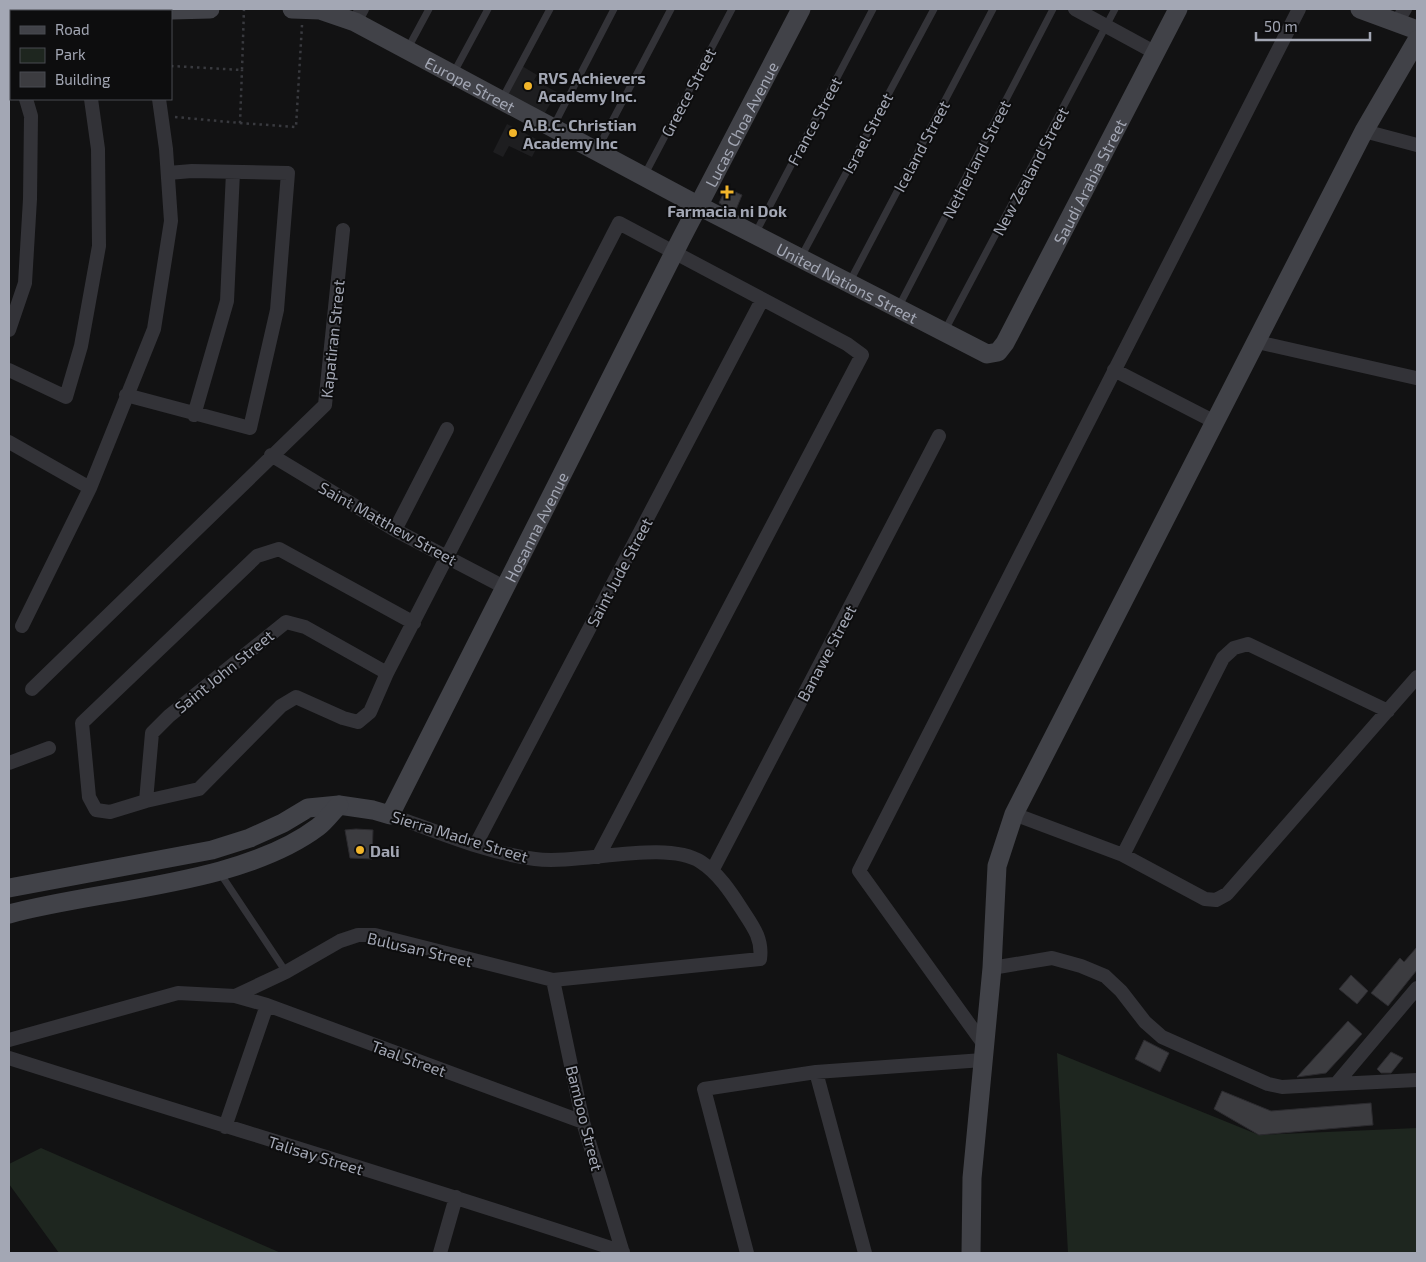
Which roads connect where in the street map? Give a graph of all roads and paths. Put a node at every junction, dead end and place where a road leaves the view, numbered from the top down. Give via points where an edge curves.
1 (210, 9) edge
2 (244, 9) edge
3 (292, 9) edge
4 (428, 9) edge
5 (488, 9) edge
6 (550, 9) edge
7 (614, 9) edge
8 (671, 9) edge
9 (732, 9) edge
10 (801, 9) edge
11 (873, 9) edge
12 (934, 9) edge
13 (993, 9) edge
14 (1053, 9) edge
15 (1075, 9) edge
16 (1115, 9) edge
17 (1178, 9) edge
18 (1299, 9) edge
19 (1360, 9) edge
20 (135, 10) edge
21 (311, 10) edge
22 (358, 15) edge
23 (1400, 16) edge
24 (1106, 26) junction
25 (1417, 30) edge
26 (1417, 40) edge
27 (407, 50) junction
28 (1154, 52) junction
29 (172, 66) edge
30 (242, 70) junction
31 (452, 74) junction
32 (26, 100) edge
33 (92, 100) edge
34 (159, 100) edge
35 (501, 101) junction
36 (162, 116) junction
37 (240, 123) junction
38 (553, 127) junction
39 (1364, 131) junction
40 (1417, 146) edge
41 (596, 151) junction
42 (233, 172) junction
43 (168, 173) junction
44 (644, 176) junction
45 (699, 206) junction
46 (343, 230) dead end
47 (755, 234) junction
48 (678, 246) junction
49 (801, 257) junction
50 (849, 283) junction
51 (762, 300) junction
52 (898, 309) junction
53 (9, 330) edge
54 (944, 332) junction
55 (1257, 342) junction
56 (998, 352) joint
57 (9, 370) edge
58 (1114, 370) junction
59 (1416, 378) edge
60 (126, 395) junction
61 (194, 415) junction
62 (1215, 422) junction
63 (447, 429) dead end
64 (939, 436) dead end
65 (9, 442) edge
66 (271, 455) junction
67 (90, 488) junction
68 (395, 530) junction
69 (448, 557) junction
70 (506, 588) junction
71 (414, 623) junction
72 (22, 626) dead end
73 (387, 673) junction
74 (1417, 676) edge
75 (32, 689) dead end
76 (1388, 711) junction
77 (48, 748) dead end
78 (9, 763) edge
79 (146, 801) junction
80 (339, 805) junction
81 (1014, 814) junction
82 (390, 816) junction
83 (476, 844) junction
84 (1123, 854) junction
85 (598, 857) junction
86 (98, 871) junction
87 (218, 871) junction
88 (712, 871) junction
89 (9, 888) edge
90 (103, 896) junction
91 (9, 914) edge
92 (760, 959) joint
93 (992, 968) junction
94 (286, 972) junction
95 (553, 980) junction
96 (1417, 988) edge
97 (235, 996) junction
98 (267, 1005) junction
99 (9, 1040) edge
100 (984, 1053) junction
101 (9, 1058) edge
102 (816, 1072) junction
103 (1417, 1080) edge
104 (1336, 1084) junction
105 (583, 1122) junction
106 (225, 1127) junction
107 (456, 1197) junction
108 (623, 1252) edge
109 (440, 1253) edge
110 (747, 1253) edge
111 (865, 1253) edge
112 (971, 1253) edge

1 - 20 street
2 - 30 path
3 - 21 street, Europe Street
4 - 27 lane
5 - 31 lane
6 - 35 lane
7 - 38 lane
8 - 41 lane
9 - 44 lane, Greece Street
10 - 45 street, Lucas Choa Avenue
11 - 47 lane, France Street
12 - 49 lane, Israel Street
13 - 50 lane, Iceland Street
14 - 52 lane, Netherland Street
15 - 24 street
16 - 24 lane, New Zealand Street
17 - 28 street, Saudi Arabia Street
18 - 58 street
19 - 23 street
21 - 22 street, Europe Street
21 - 37 path via 296,127
22 - 27 street, Europe Street
23 - 25 street
24 - 28 street
24 - 54 lane, New Zealand Street
26 - 39 street
27 - 31 street, Europe Street
28 - 56 street, Saudi Arabia Street via 1005,344
29 - 30 path
30 - 37 path
31 - 35 street, Europe Street
32 - 53 street via 31,116 25,283
33 - 57 street via 98,149 99,246 81,346 66,397
34 - 36 street
35 - 38 street, Europe Street
36 - 37 path
36 - 43 street
38 - 41 street, Europe Street
39 - 40 street
39 - 55 street
41 - 44 street, Europe Street
42 - 43 street
42 - 61 street via 227,301
42 - 61 street via 288,173 277,310 250,428
43 - 60 street via 171,221 154,329
44 - 45 street, Europe Street
45 - 47 street, United Nations Street
45 - 48 street, Lucas Choa Avenue
46 - 66 street, Kapatiran Street via 325,406
47 - 49 street, United Nations Street
48 - 51 street
48 - 69 street via 619,223
48 - 70 street, Hosanna Avenue
49 - 50 street, United Nations Street
50 - 52 street, United Nations Street
51 - 83 street, Saint Jude Street
51 - 85 street via 862,355
52 - 54 street, United Nations Street
54 - 56 street, United Nations Street via 988,354
55 - 59 street
55 - 62 street
58 - 62 street
58 - 100 street via 858,870
60 - 61 street
60 - 67 street
62 - 81 street
63 - 68 street
64 - 88 street, Banawe Street
65 - 67 street
66 - 68 street, Saint Matthew Street
66 - 75 street, Kapatiran Street
67 - 72 street
68 - 69 street, Saint Matthew Street
69 - 70 street, Saint Matthew Street
69 - 71 street
70 - 82 street, Hosanna Avenue
71 - 73 street
71 - 79 street via 279,549 256,556 82,723 89,797 96,810 110,812
73 - 79 street via 370,712 358,722 296,696 281,706 199,788
73 - 79 street, Saint John Street via 305,627 286,622 168,716 152,733
74 - 76 street
76 - 84 street via 1227,894 1216,900 1205,898
76 - 84 street via 1248,644 1234,648 1223,658
77 - 78 street
80 - 82 street, Sierra Madre Street
80 - 86 street, Sierra Madre Street via 308,808 250,838 212,850
80 - 87 street via 318,826 292,842
81 - 84 street
81 - 93 street via 997,866
82 - 83 street, Sierra Madre Street
83 - 85 street, Sierra Madre Street via 535,859 567,861
85 - 88 street, Sierra Madre Street via 682,854
86 - 89 street, Sierra Madre Street
86 - 90 street
87 - 90 street
87 - 94 lane
88 - 92 street, Sierra Madre Street via 758,934 762,946
90 - 91 street
92 - 95 street, Bulusan Street
93 - 100 street
93 - 104 street via 1052,958 1081,966 1105,976 1145,1022 1170,1041 1268,1084 1282,1087
94 - 95 street, Bulusan Street via 340,942 358,935 375,935
94 - 97 street, Bulusan Street
95 - 105 street, Bamboo Street
96 - 104 street
97 - 98 street, Taal Street
97 - 99 street, Bulusan Street via 178,993
98 - 105 street, Taal Street
98 - 106 street
100 - 102 street
100 - 112 street via 972,1178
101 - 106 street, Talisay Street
102 - 110 street via 704,1089
102 - 111 street
103 - 104 street
105 - 108 street, Bamboo Street
106 - 107 street, Talisay Street
107 - 108 street, Talisay Street
107 - 109 street

